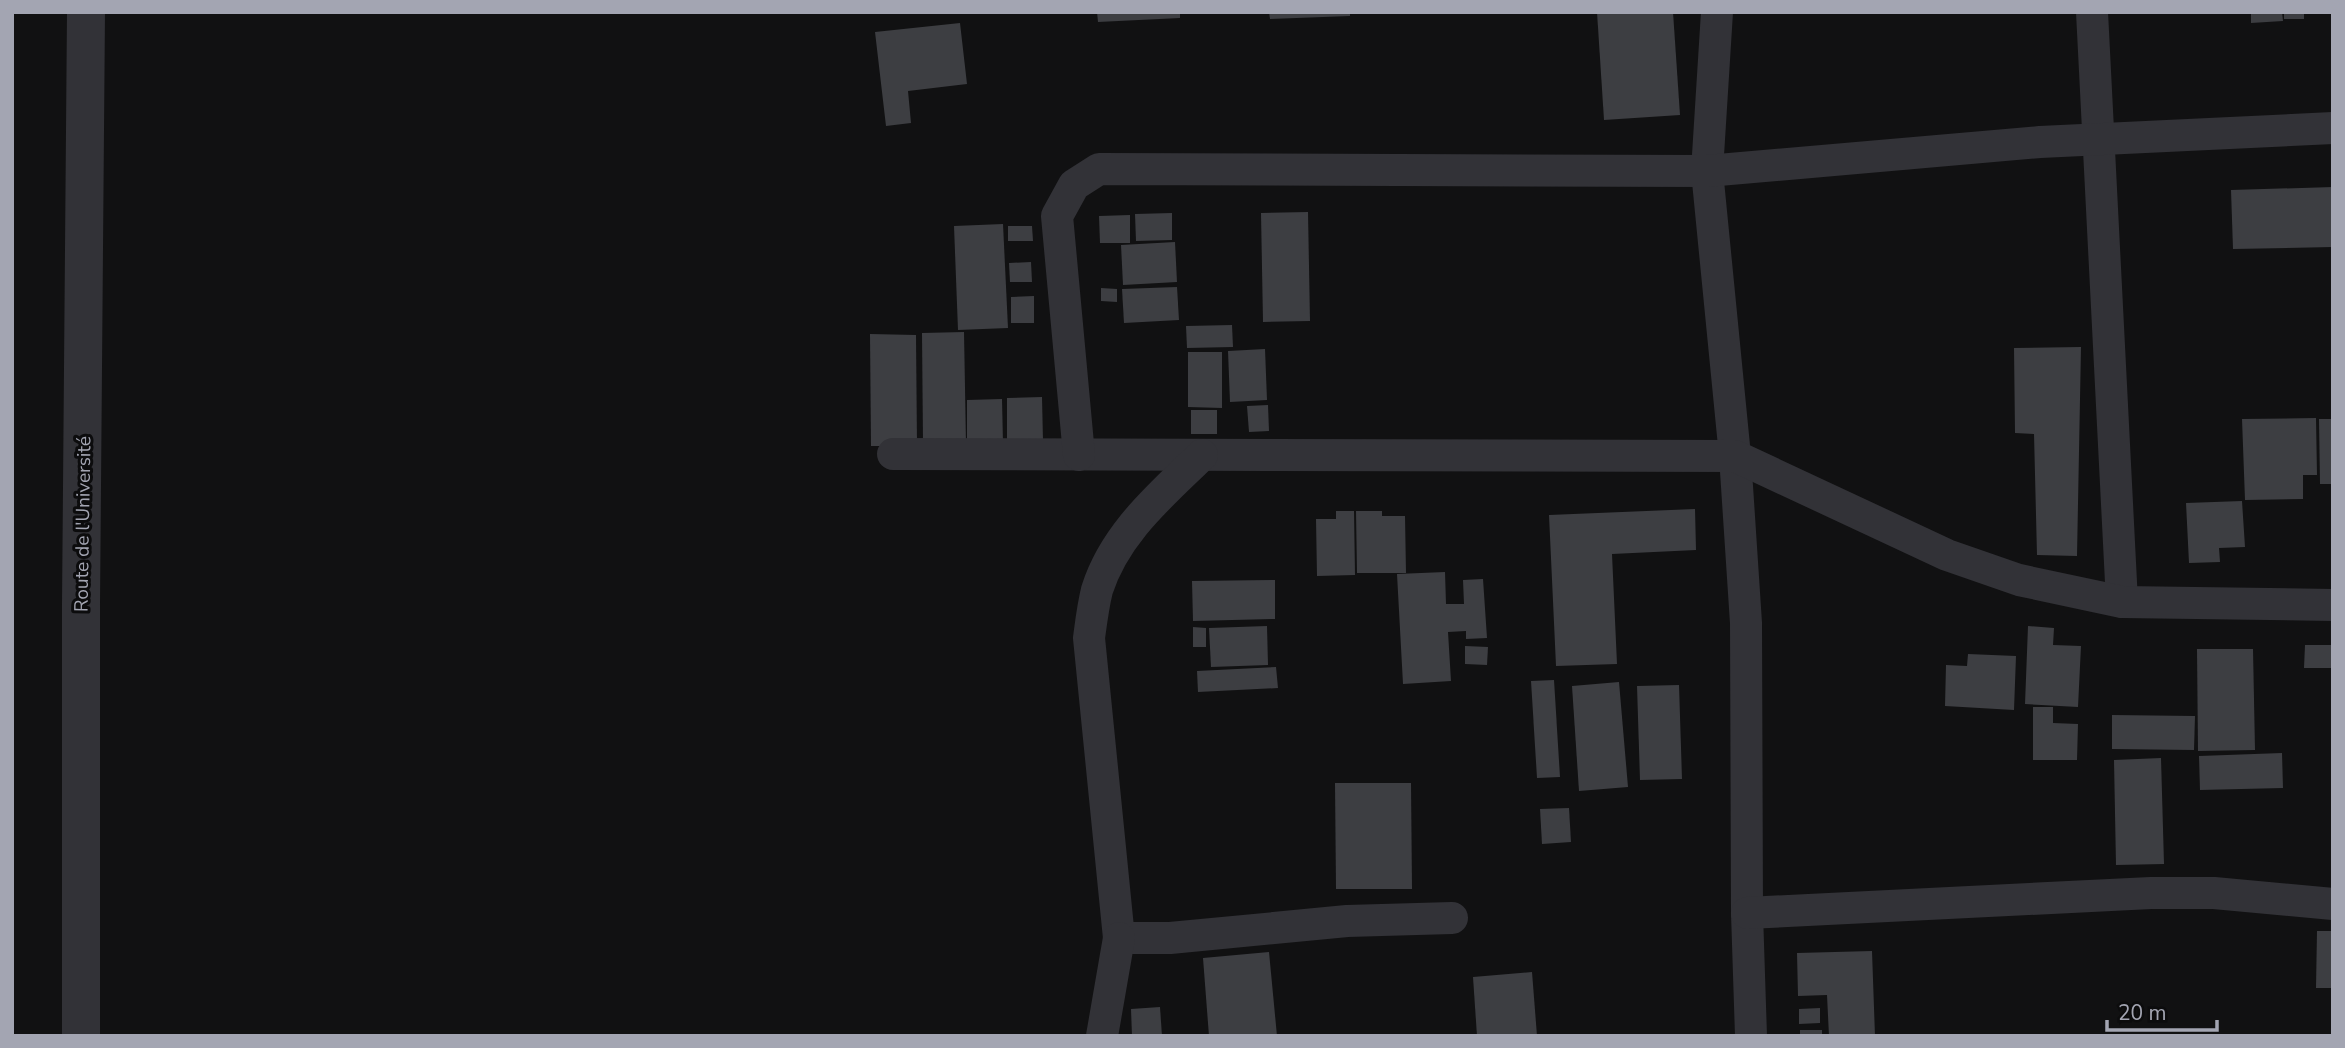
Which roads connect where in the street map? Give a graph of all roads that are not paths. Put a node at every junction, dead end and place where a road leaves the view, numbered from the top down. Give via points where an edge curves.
1 (86, 12) edge
2 (1717, 12) edge
3 (2092, 12) edge
4 (2333, 128) edge
5 (2099, 139) junction
6 (1707, 170) junction
7 (893, 454) dead end
8 (1079, 455) junction
9 (1202, 456) junction
10 (1735, 456) junction
11 (2122, 602) junction
12 (2333, 605) edge
13 (2333, 904) edge
14 (1748, 913) junction
15 (1452, 918) dead end
16 (1119, 937) junction
17 (81, 1036) edge
18 (1102, 1036) edge
19 (1751, 1036) edge

1 - 17 street, Route de l'Université
2 - 6 street
3 - 5 street
4 - 5 street
5 - 6 street
5 - 11 street
6 - 8 street via 1098,169 1074,185 1057,216
6 - 10 street
7 - 8 street
8 - 9 street
9 - 10 street
9 - 16 street via 1119,542 1097,590 1089,638
10 - 11 street via 1947,555 2018,580
10 - 14 street via 1746,623
11 - 12 street
13 - 14 street via 2214,893 2151,893
14 - 19 street
15 - 16 street via 1347,921 1170,938
16 - 18 street

